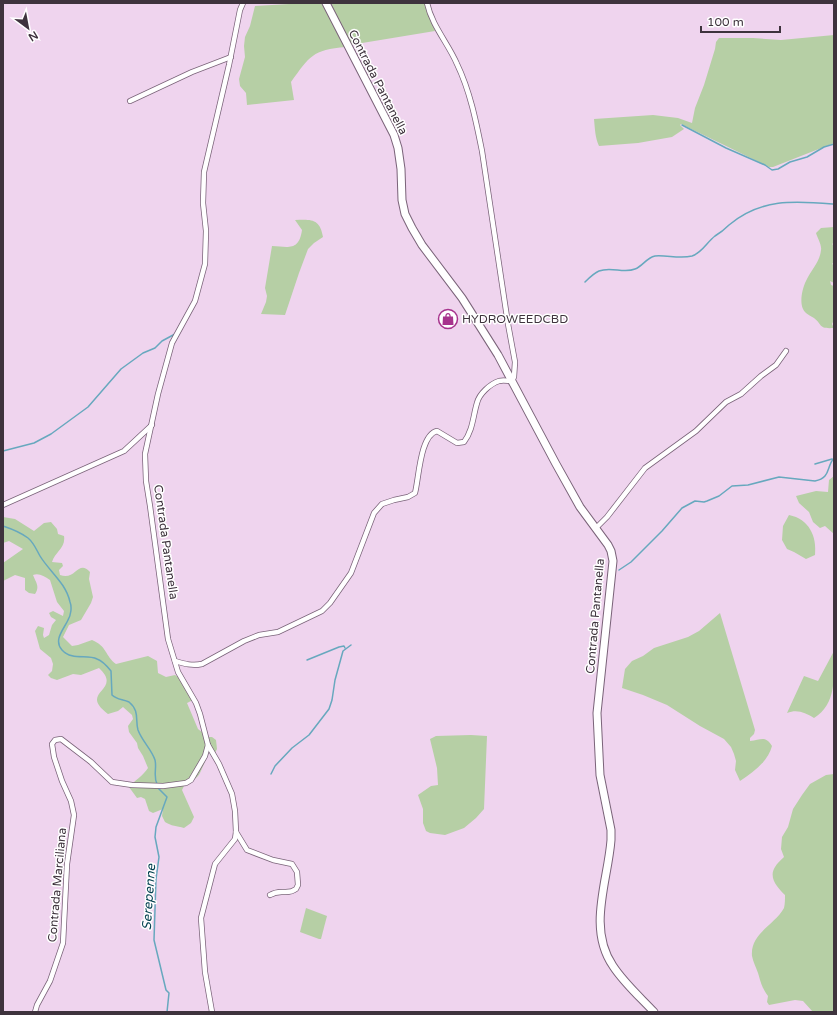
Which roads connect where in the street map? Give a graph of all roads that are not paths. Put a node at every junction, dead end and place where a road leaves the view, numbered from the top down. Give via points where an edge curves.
1 (243, 3) edge
2 (326, 3) edge
3 (427, 3) edge
4 (231, 57) junction
5 (130, 101) dead end
6 (786, 351) dead end
7 (512, 381) junction
8 (152, 425) junction
9 (3, 505) edge
10 (596, 528) junction
11 (175, 661) junction
12 (208, 745) junction
13 (236, 832) junction
14 (270, 895) dead end
15 (35, 1012) edge
16 (212, 1012) edge
17 (654, 1012) edge

1 - 4 street, Contrada Pantanella
2 - 7 street, Contrada Pantanella via 394,135 401,169 405,214 422,245 462,298
3 - 7 street via 435,26 458,64 482,150 515,362
4 - 5 street
4 - 8 street, Contrada Pantanella via 204,172 205,264 195,301 172,343
6 - 10 street via 776,365 741,394 726,402 696,431 645,468
7 - 10 street, Contrada Pantanella via 572,494
7 - 11 street via 500,380 483,393 477,401 469,434 464,442 457,443 437,431 431,434 427,439 419,468 415,493 382,504 374,513 351,573 322,610 278,632 244,641 202,664 185,665
8 - 9 street via 124,451
8 - 11 street, Contrada Pantanella via 145,454 146,481 168,639
10 - 17 street, Contrada Pantanella via 608,545 613,561 597,713 600,775 612,840 601,903 601,935 619,975
11 - 12 street, Contrada Pantanella via 178,672 196,703
12 - 13 street, Contrada Pantanella via 232,794
12 - 15 street, Contrada Marciliana via 206,756 191,780 178,785 163,786 112,782 61,739 55,740 52,744 74,815 67,864 63,943 50,981
13 - 14 street via 247,850 292,864 297,872 296,889 288,893 277,891
13 - 16 street via 235,839 215,864 201,918 205,972

